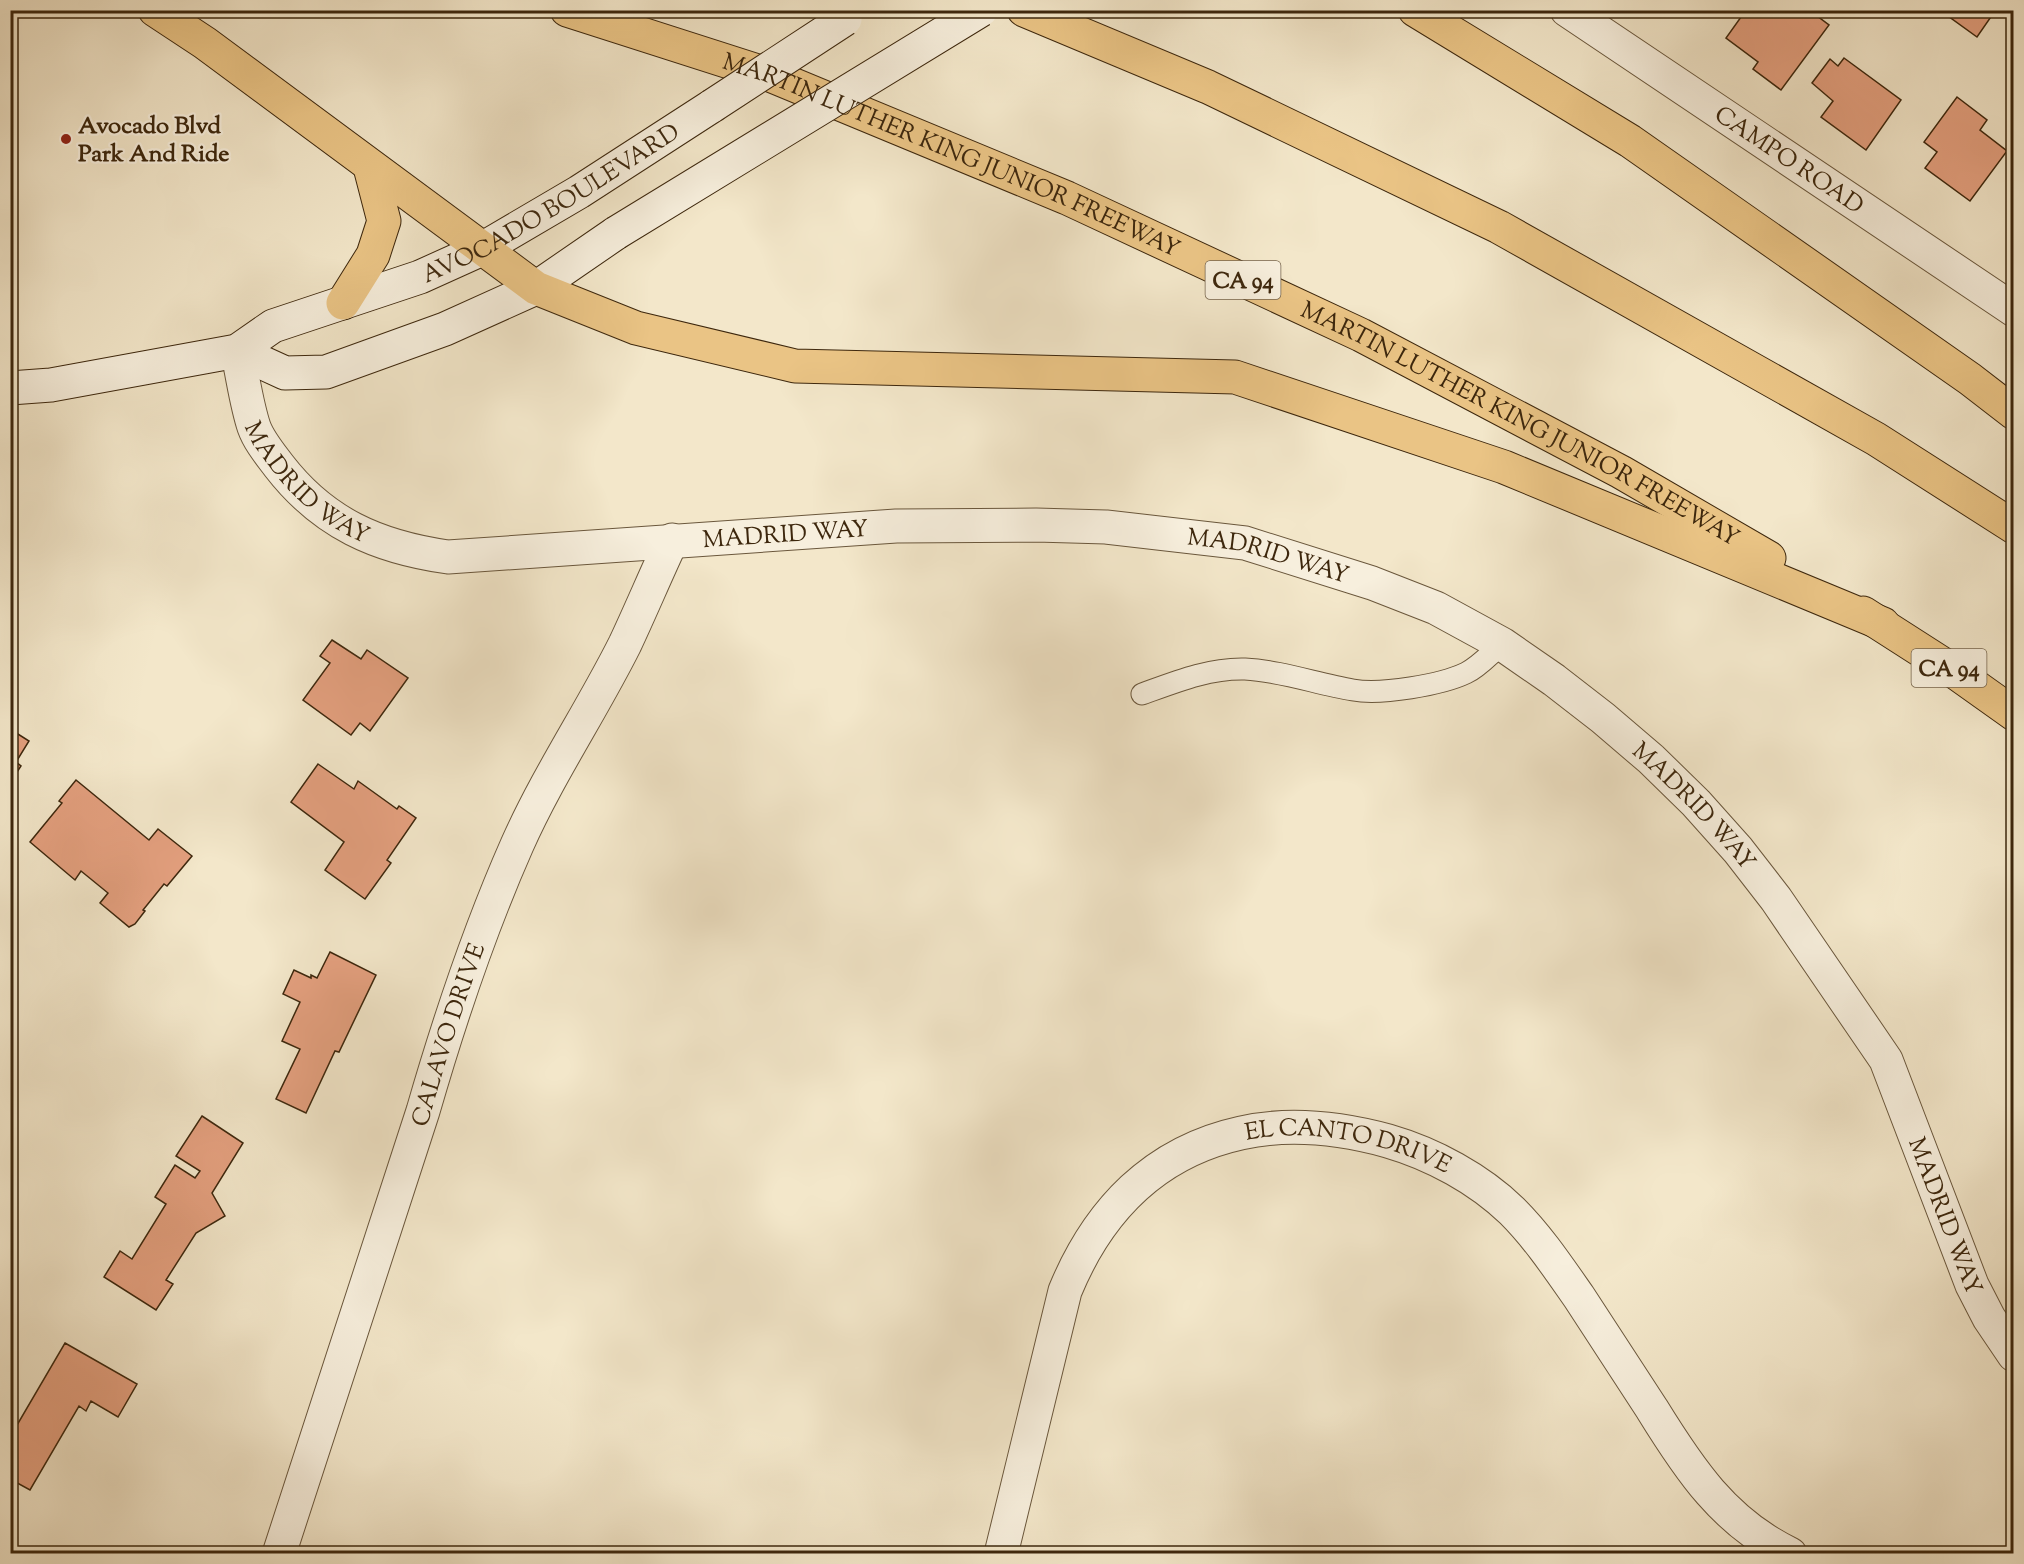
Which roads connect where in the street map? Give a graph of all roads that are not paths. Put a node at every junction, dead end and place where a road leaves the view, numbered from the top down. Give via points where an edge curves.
1 (155, 10) edge
2 (567, 10) edge
3 (981, 10) edge
4 (1024, 10) edge
5 (1415, 10) edge
6 (1566, 10) edge
7 (852, 15) edge
8 (370, 167) junction
9 (482, 249) junction
10 (536, 288) junction
11 (344, 303) junction
12 (2011, 303) edge
13 (237, 351) junction
14 (10, 388) edge
15 (2013, 413) edge
16 (2013, 526) edge
17 (672, 540) junction
18 (1883, 624) junction
19 (1502, 644) junction
20 (1142, 693) dead end
21 (2013, 714) edge
22 (2013, 1355) edge
23 (279, 1554) edge
24 (1000, 1554) edge
25 (1790, 1554) edge

1 - 8 highway
2 - 18 highway, MARTIN LUTHER KING JUNIOR FREEWAY / CA 94 via 770,75 1067,198 1339,325 1621,472
3 - 10 street, bridge via 616,233
4 - 16 highway via 1208,87 1499,227 1876,439
5 - 15 highway via 1630,141
6 - 12 street, CAMPO ROAD
7 - 9 street, AVOCADO BOULEVARD, bridge via 579,192
8 - 9 highway
8 - 11 highway via 384,221 373,255
9 - 10 highway
9 - 11 street, AVOCADO BOULEVARD via 420,277
10 - 13 street via 445,329 326,372 285,373
10 - 18 highway via 636,328 795,366 1235,378 1504,467
11 - 13 street, AVOCADO BOULEVARD via 273,326
13 - 14 street, AVOCADO BOULEVARD via 51,385
13 - 17 street, MADRID WAY via 254,428 270,454 310,500 361,534 418,553 447,557
17 - 19 street, MADRID WAY via 896,526 1083,526 1175,534 1245,543 1362,579 1436,608
17 - 23 street, CALAVO DRIVE via 624,644 518,844 489,914 443,1042
18 - 21 highway, MARTIN LUTHER KING JUNIOR FREEWAY / CA 94
19 - 20 lane via 1467,673 1398,689 1355,691 1244,669 1200,674
19 - 22 street, MADRID WAY via 1563,686 1651,759 1738,850 1776,899 1886,1060 1972,1285
24 - 25 street, EL CANTO DRIVE via 1065,1291 1090,1238 1127,1193 1174,1158 1229,1136 1294,1127 1331,1129 1403,1146 1463,1175 1512,1211 1546,1250 1703,1486 1751,1531

